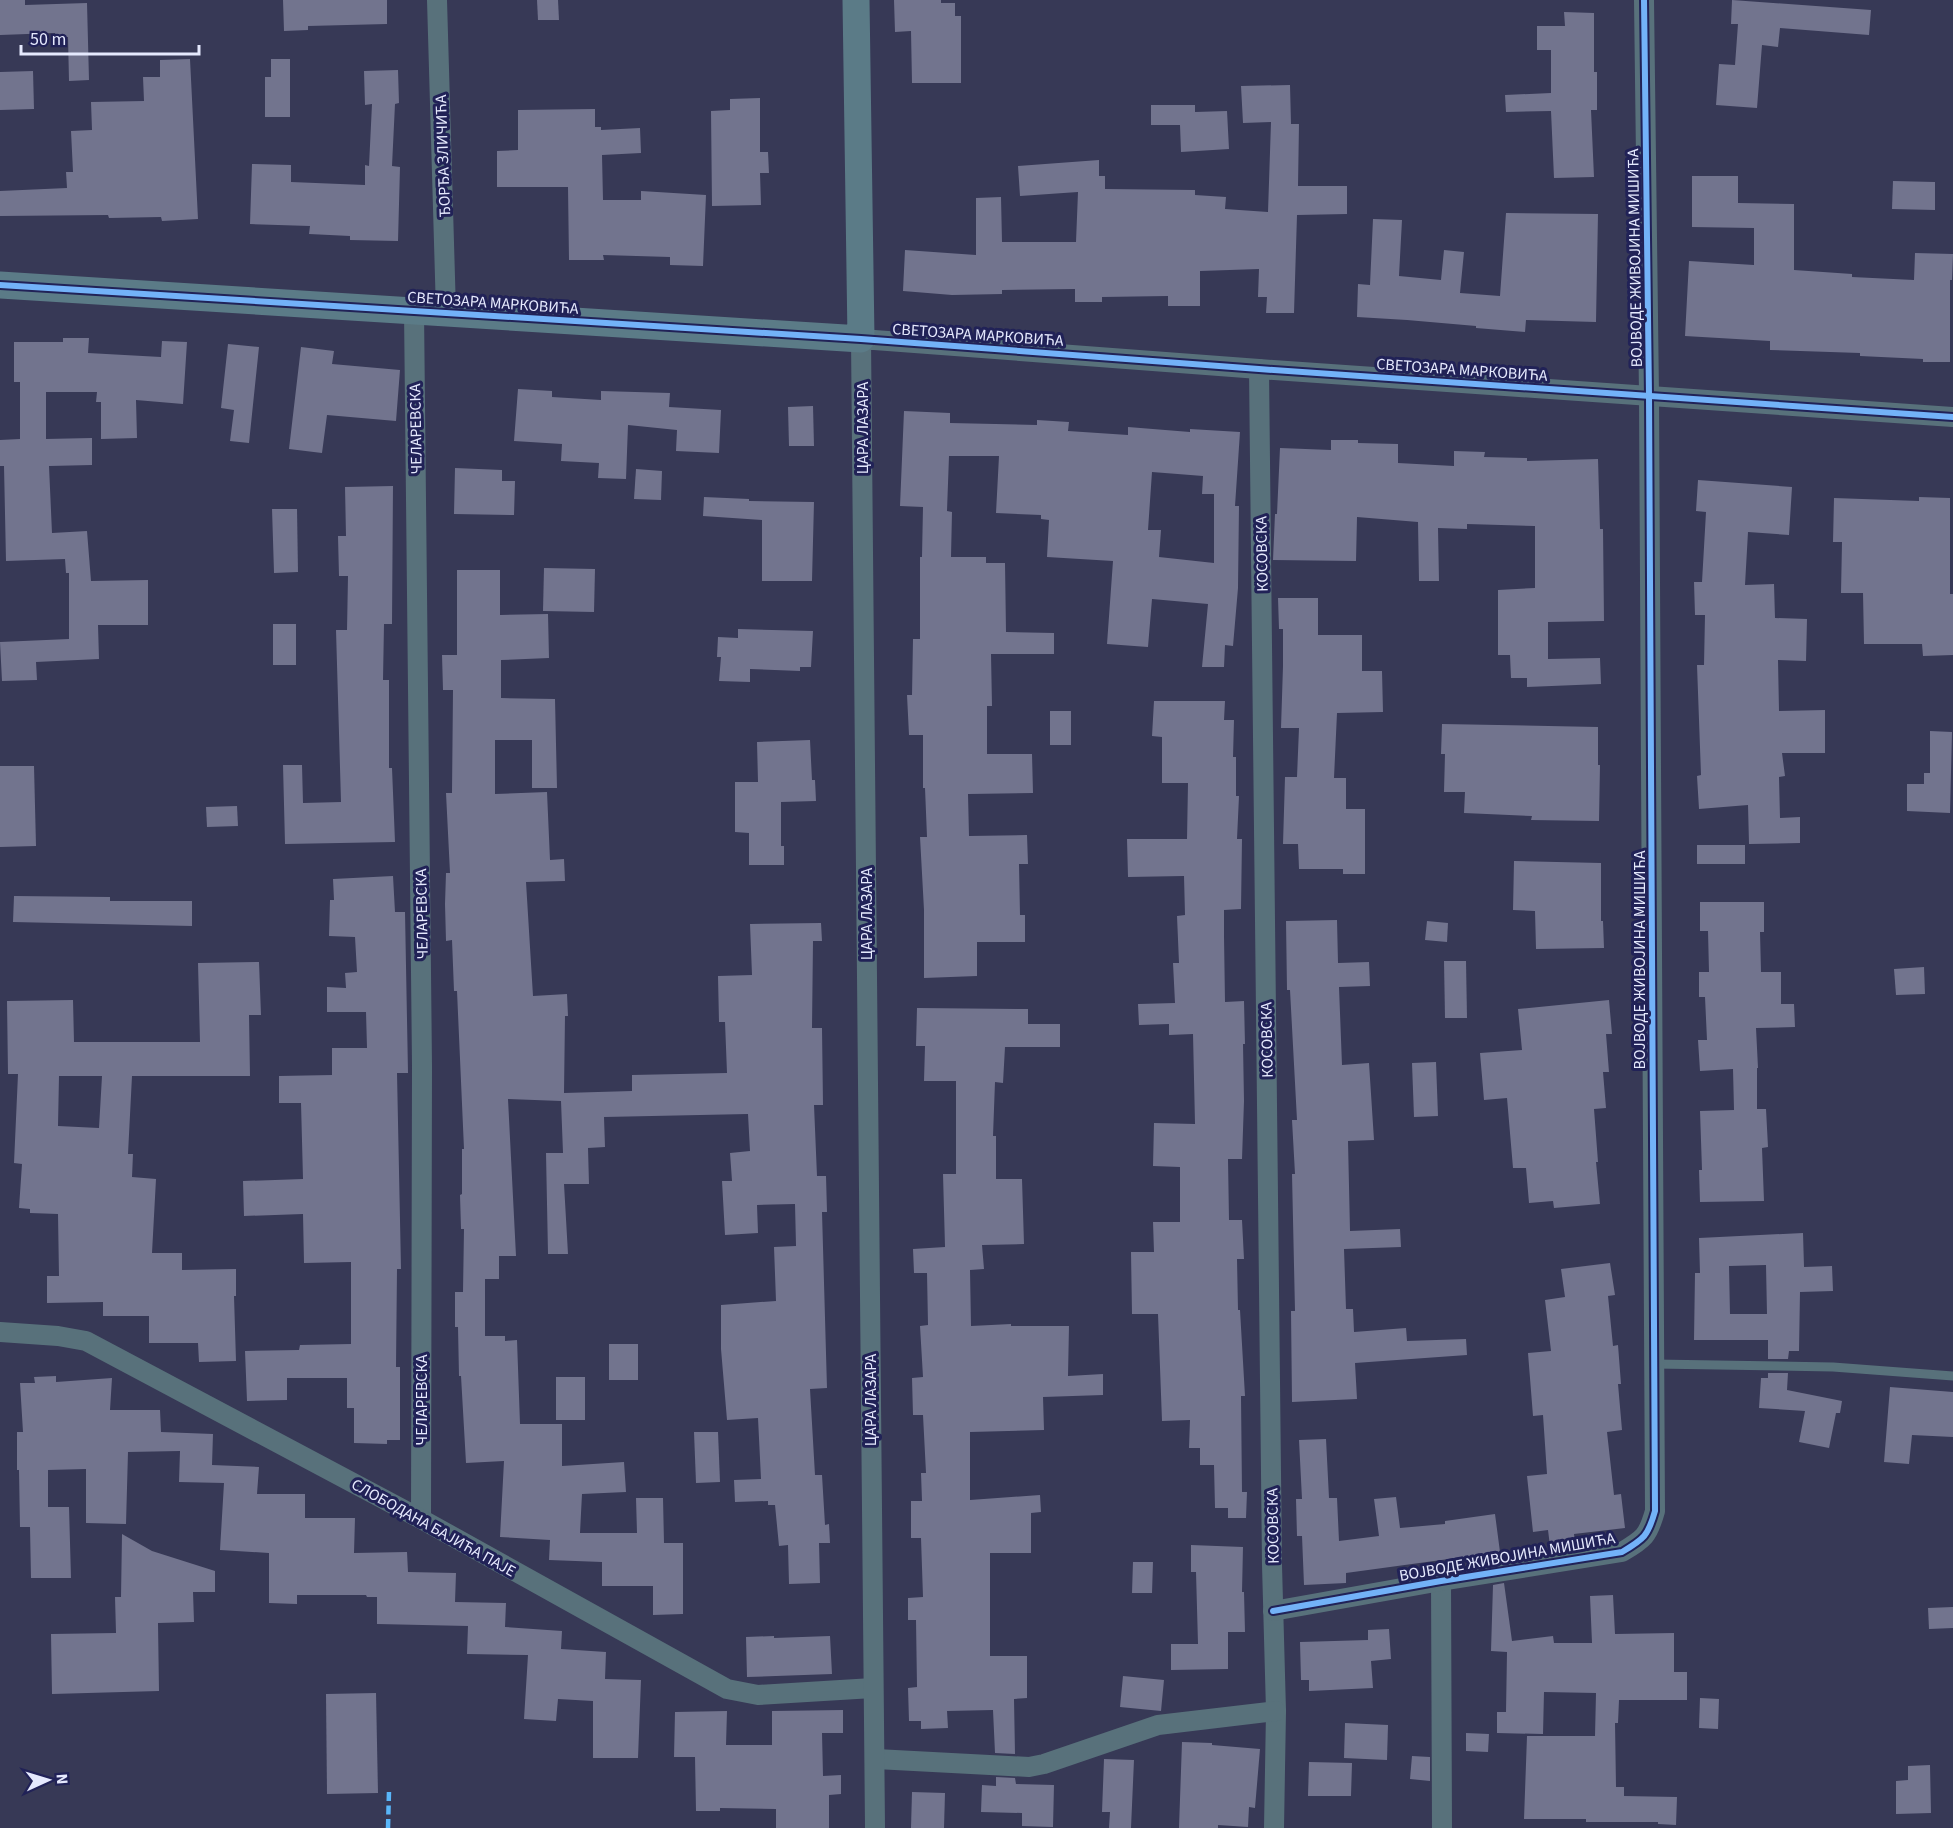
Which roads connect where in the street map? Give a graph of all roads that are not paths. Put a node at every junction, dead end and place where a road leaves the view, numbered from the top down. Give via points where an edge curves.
1 (437, 0) edge
2 (856, 0) edge
3 (1644, 0) edge
4 (0, 285) edge
5 (414, 310) junction
6 (446, 312) junction
7 (861, 339) junction
8 (1259, 369) junction
9 (1649, 395) junction
10 (1953, 417) edge
11 (0, 1332) edge
12 (1655, 1364) junction
13 (1953, 1376) edge
14 (421, 1519) junction
15 (1441, 1581) junction
16 (1273, 1611) junction
17 (873, 1688) junction
18 (1276, 1711) junction
19 (876, 1759) junction
20 (875, 1828) edge
21 (1274, 1828) edge
22 (1442, 1828) edge

1 - 6 street, ЂОРЂА ЗЛИЧИЋА
2 - 7 street, ЦАРА ЛАЗАРА
3 - 9 street, ВОЈВОДЕ ЖИВОЈИНА МИШИЋА
4 - 5 street, СВЕТОЗАРА МАРКОВИЋА
5 - 6 street, СВЕТОЗАРА МАРКОВИЋА
5 - 14 street, ЧЕЛАРЕВСКА via 422,1066
6 - 7 street, СВЕТОЗАРА МАРКОВИЋА
7 - 8 street, СВЕТОЗАРА МАРКОВИЋА
7 - 17 street, ЦАРА ЛАЗАРА
8 - 9 street, СВЕТОЗАРА МАРКОВИЋА
8 - 16 street, КОСОВСКА
9 - 10 street, СВЕТОЗАРА МАРКОВИЋА
9 - 12 street, ВОЈВОДЕ ЖИВОЈИНА МИШИЋА
11 - 14 street, СЛОБОДАНА БАЈИЋА ПАЈЕ via 86,1341
12 - 13 lane via 1833,1367
12 - 15 street, ВОЈВОДЕ ЖИВОЈИНА МИШИЋА via 1655,1511 1642,1539 1622,1552
14 - 17 street, СЛОБОДАНА БАЈИЋА ПАЈЕ via 727,1689 758,1695
15 - 16 street, ВОЈВОДЕ ЖИВОЈИНА МИШИЋА
15 - 22 street, ВОЈВОДЕ ЖИВОЈИНА МИШИЋА
16 - 18 street, КОСОВСКА
17 - 19 street, ЦАРА ЛАЗАРА
18 - 19 street via 1158,1725 1029,1767
18 - 21 street, КОСОВСКА
19 - 20 street, ЦАРА ЛАЗАРА

